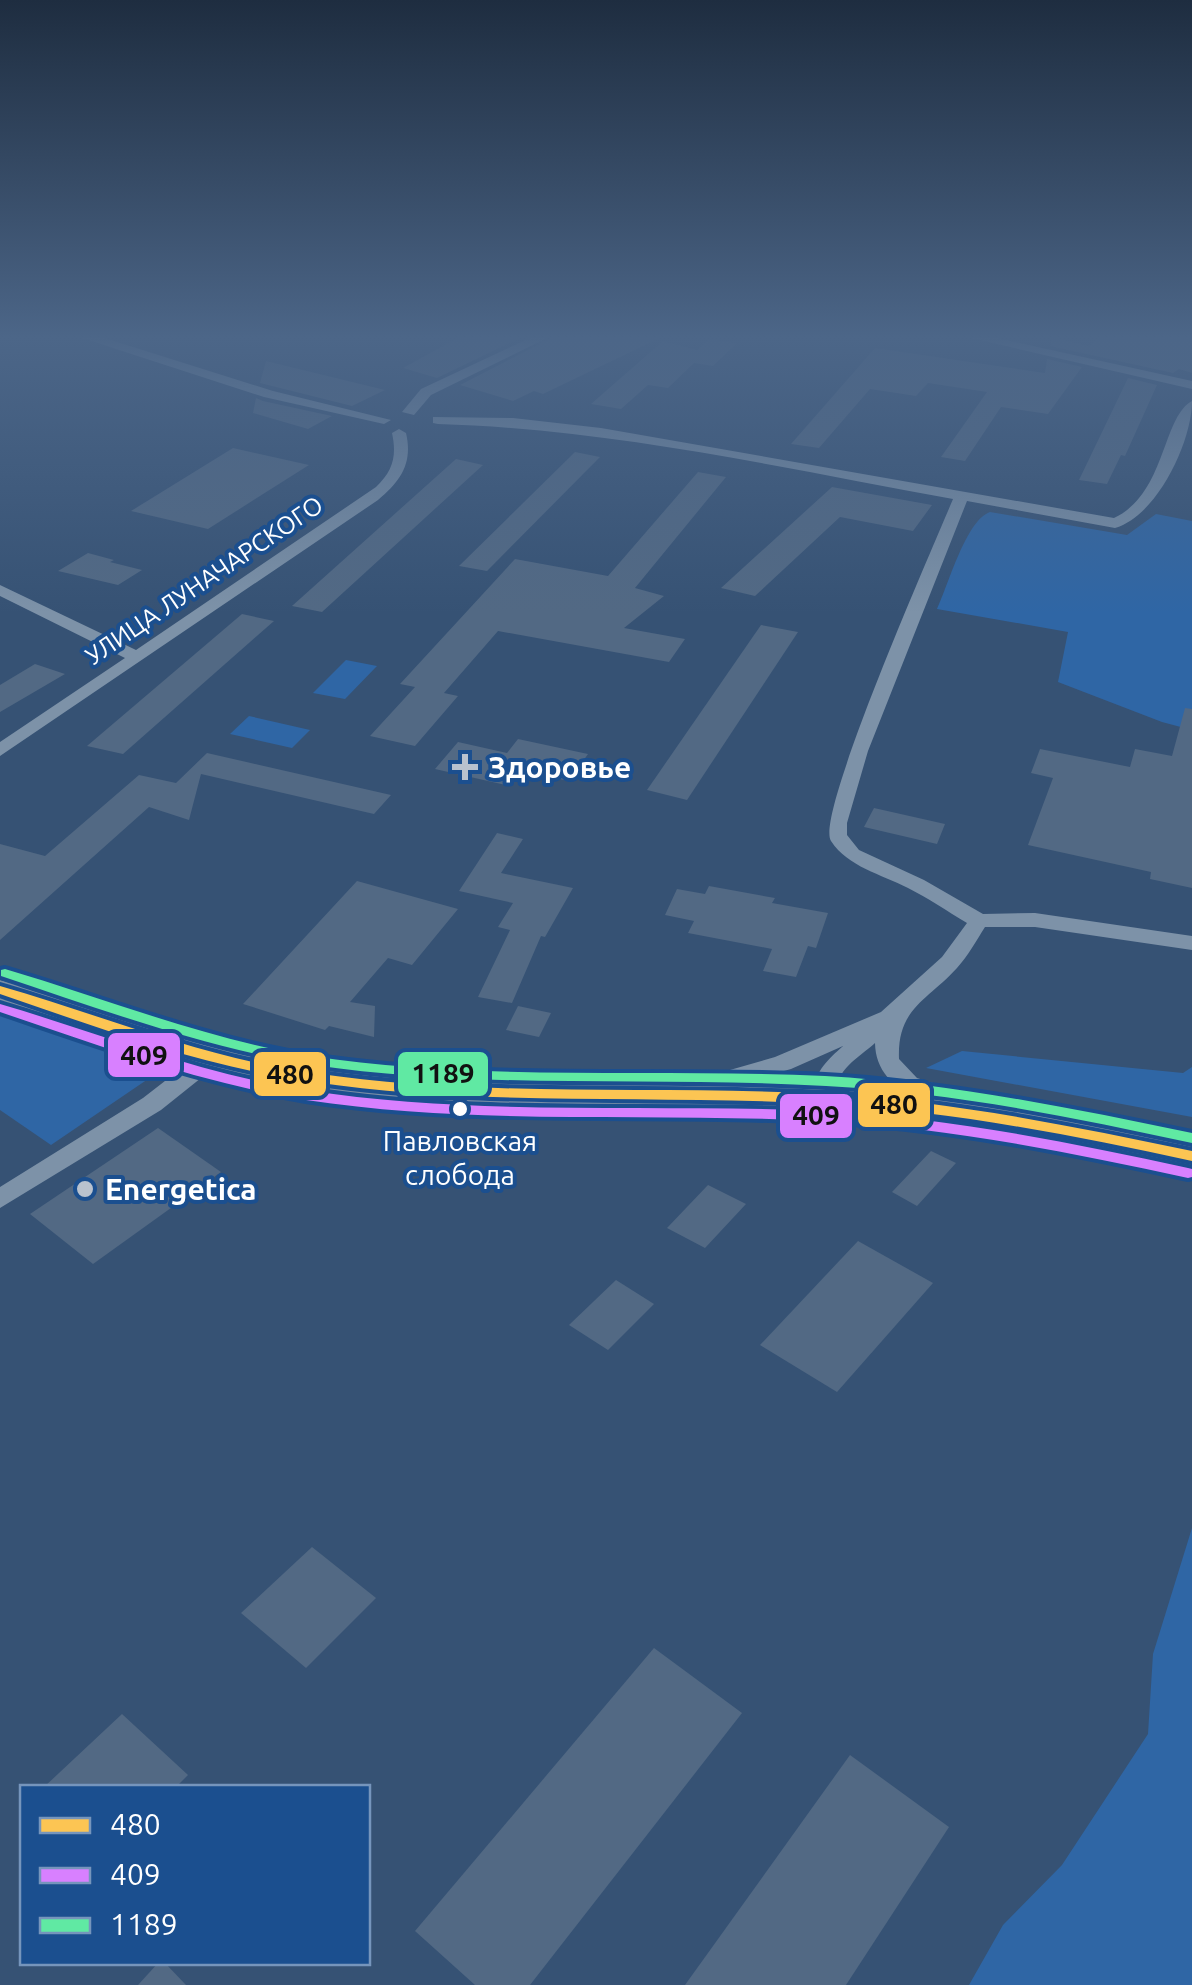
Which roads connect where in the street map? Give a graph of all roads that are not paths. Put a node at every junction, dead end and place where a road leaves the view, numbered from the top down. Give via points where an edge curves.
1 (384, 428) edge
2 (428, 428) joint
3 (433, 428) edge
4 (560, 428) edge
5 (1185, 429) edge
6 (399, 433) junction
7 (961, 497) junction
8 (0, 590) edge
9 (135, 656) junction
10 (0, 750) edge
11 (979, 921) junction
12 (1192, 943) edge
13 (0, 990) edge
14 (897, 1014) junction
15 (213, 1056) junction
16 (667, 1095) junction
17 (828, 1099) junction
18 (1028, 1120) junction
19 (1192, 1156) edge
20 (0, 1199) edge

1 - 6 street
2 - 3 street
2 - 6 street
4 - 7 street
5 - 7 street via 1124,522
6 - 9 street, УЛИЦА ЛУНАЧАРСКОГО via 404,457 392,482
7 - 11 street via 836,825 852,854
8 - 9 street
9 - 10 street, УЛИЦА ЛУНАЧАРСКОГО
11 - 12 street via 1035,920
11 - 14 street via 950,962
13 - 15 main road
14 - 16 street via 784,1063
14 - 17 street via 831,1070
14 - 18 street via 883,1054 895,1074
15 - 16 main road via 308,1078 418,1090
15 - 20 street via 152,1104
16 - 17 main road
17 - 18 main road
18 - 19 main road

